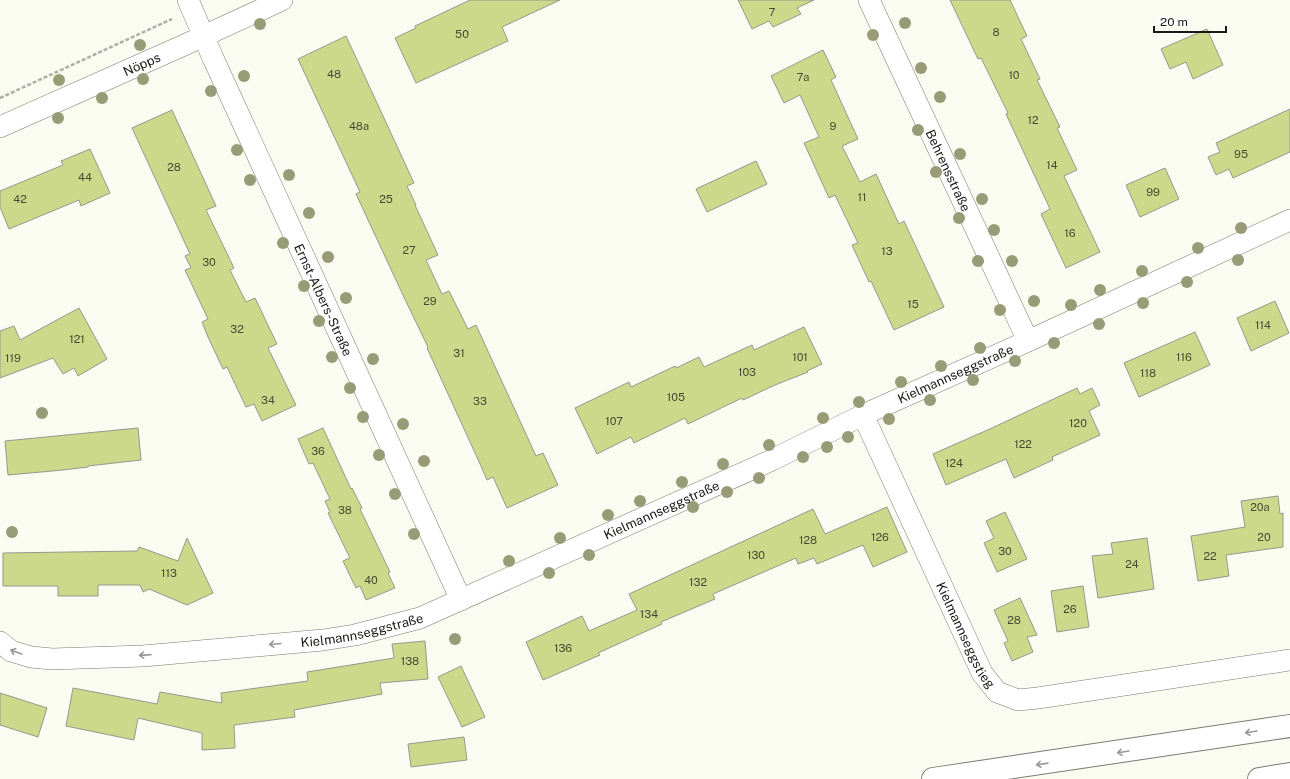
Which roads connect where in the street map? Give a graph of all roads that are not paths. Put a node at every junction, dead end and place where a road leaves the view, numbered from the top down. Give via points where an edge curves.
1 (282, 0) edge
2 (869, 0) edge
3 (190, 5) edge
4 (204, 36) junction
5 (0, 127) edge
6 (1290, 220) edge
7 (1028, 341) junction
8 (863, 415) junction
9 (461, 600) junction
10 (0, 642) edge
11 (1290, 660) edge
12 (1290, 726) edge
13 (1290, 774) edge
14 (933, 779) edge
15 (1259, 779) edge

1 - 4 street, Nöpps
2 - 7 street, Behrensstraße
3 - 4 street, Ernst-Albers-Straße
4 - 5 street, Nöpps
4 - 9 street, Ernst-Albers-Straße
6 - 7 street, Kielmannseggstraße
7 - 8 street, Kielmannseggstraße
8 - 9 street, Kielmannseggstraße via 772,460
8 - 11 street, Kielmannseggstieg via 982,673 997,692 1018,700 1038,698
9 -> 10 street, Kielmannseggstraße via 420,618 355,635 323,640 143,656 52,659 31,657 11,651
12 -> 14 highway
13 - 15 highway

